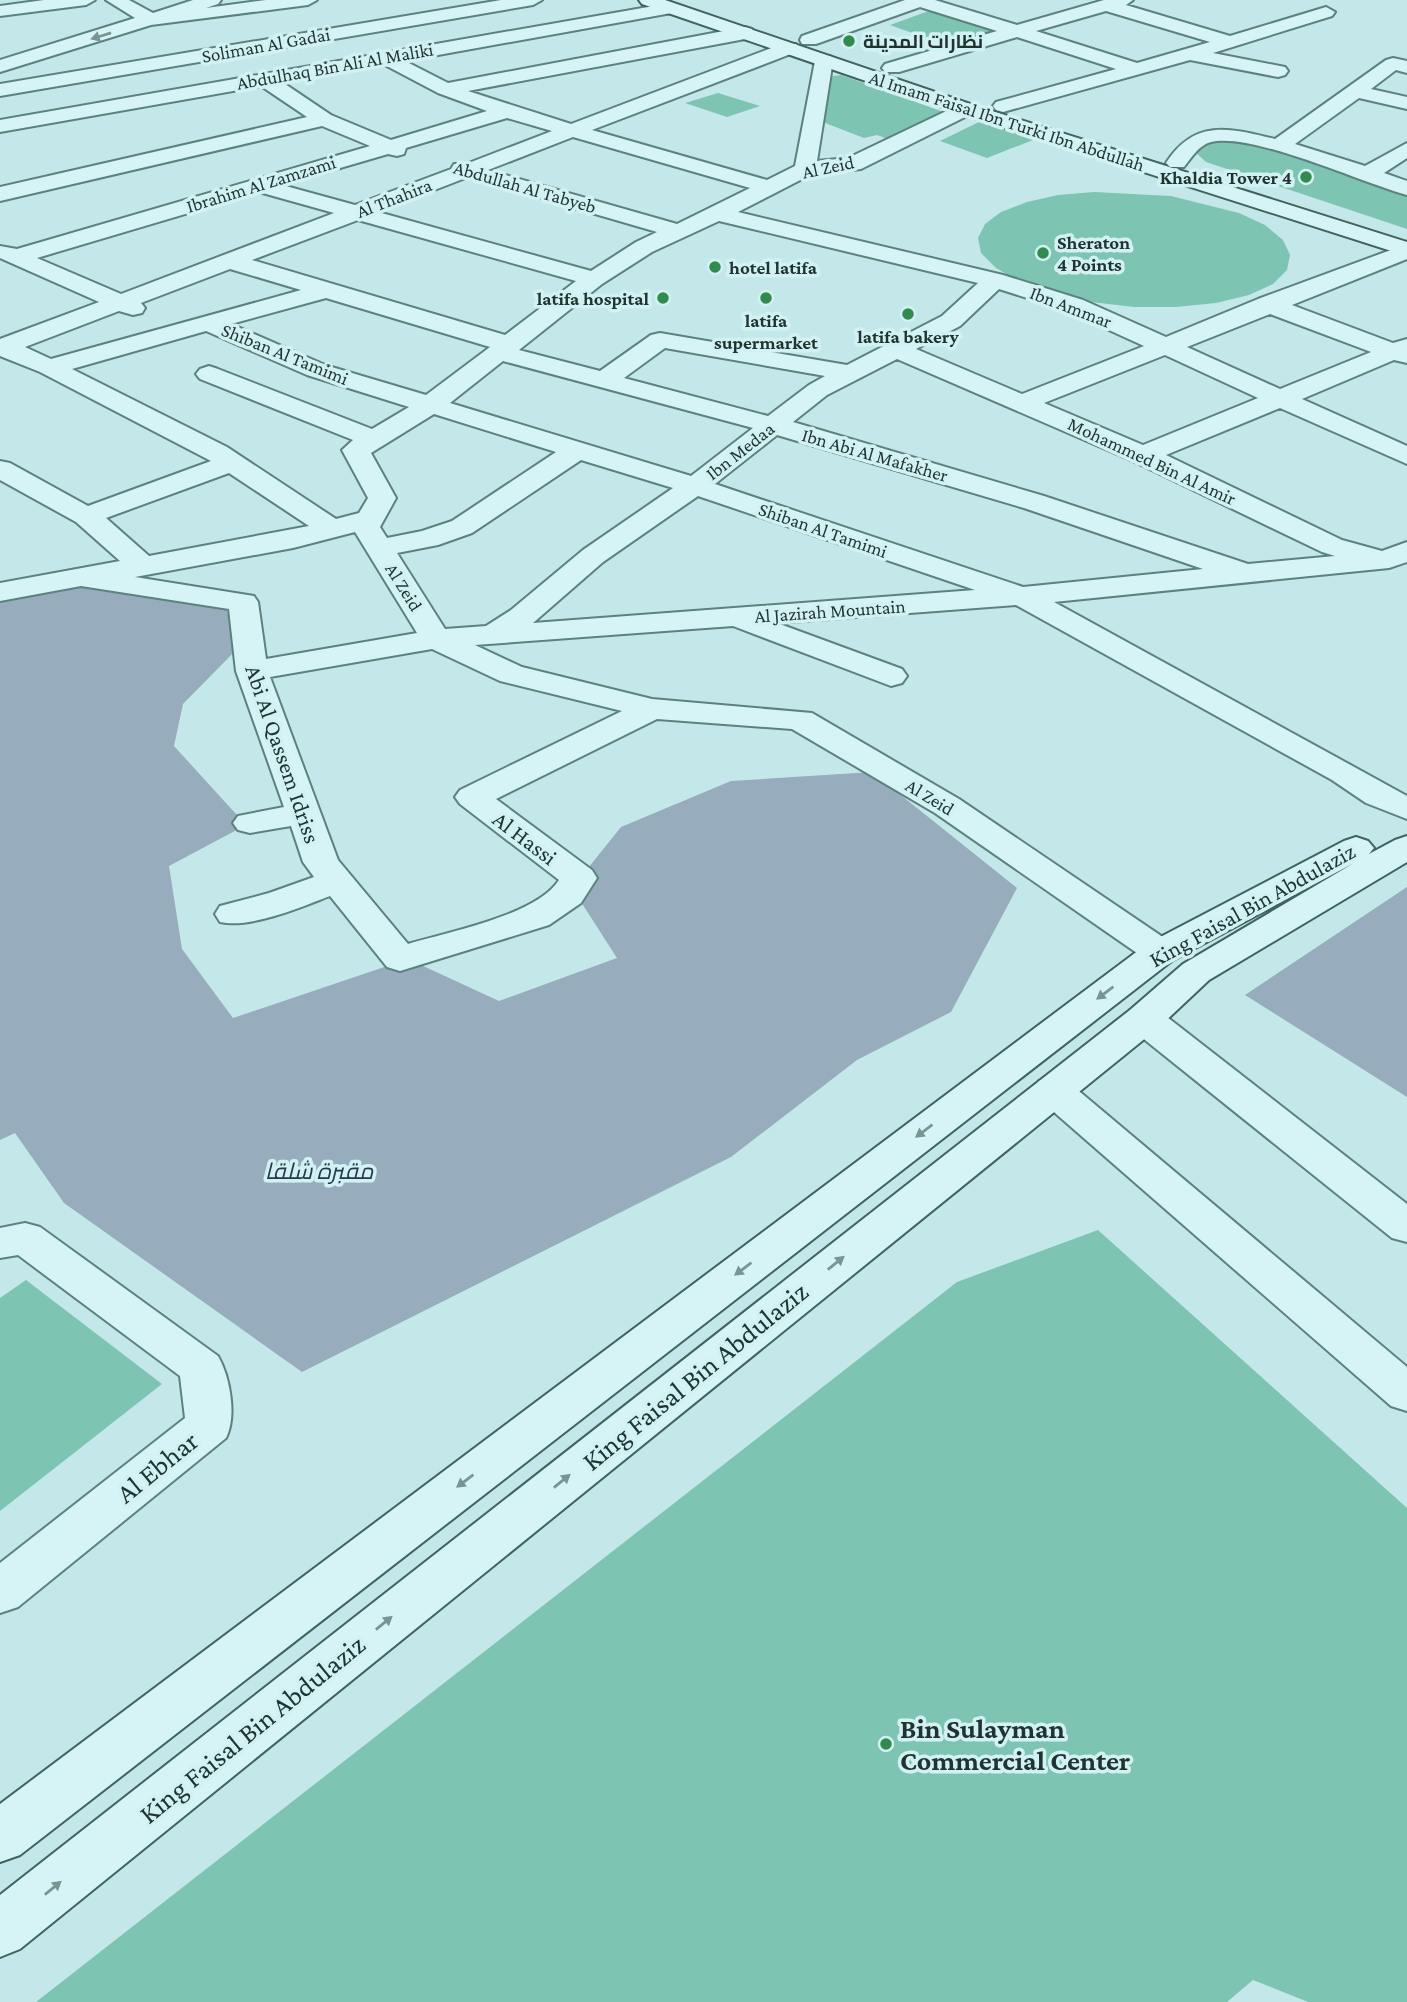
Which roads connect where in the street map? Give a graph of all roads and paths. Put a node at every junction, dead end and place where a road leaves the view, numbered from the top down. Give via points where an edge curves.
1 (86, 0) edge
2 (115, 0) edge
3 (212, 0) edge
4 (308, 0) edge
5 (533, 0) edge
6 (648, 0) edge
7 (921, 0) edge
8 (1115, 3) edge
9 (681, 4) edge
10 (1301, 4) dead end
11 (0, 11) edge
12 (153, 20) junction
13 (552, 29) junction
14 (1018, 31) junction
15 (745, 33) junction
16 (1231, 41) junction
17 (0, 44) edge
18 (468, 44) junction
19 (799, 44) junction
20 (1190, 54) junction
21 (385, 58) junction
22 (611, 58) junction
23 (823, 60) junction
24 (11, 63) edge
25 (1400, 66) edge
26 (892, 68) junction
27 (1136, 69) junction
28 (1278, 71) dead end
29 (527, 74) junction
30 (264, 79) junction
31 (38, 84) junction
32 (445, 89) junction
33 (0, 90) edge
34 (1356, 91) junction
35 (176, 94) junction
36 (1407, 103) edge
37 (122, 104) junction
38 (1003, 106) junction
39 (966, 109) junction
40 (84, 111) junction
41 (507, 112) junction
42 (209, 113) dead end
43 (139, 118) dead end
44 (324, 119) junction
45 (0, 126) edge
46 (574, 130) junction
47 (1278, 145) junction
48 (388, 147) junction
49 (1407, 149) edge
50 (166, 156) junction
51 (1177, 163) junction
52 (191, 167) dead end
53 (804, 169) junction
54 (468, 170) junction
55 (1367, 174) junction
56 (215, 179) dead end
57 (769, 187) junction
58 (249, 188) junction
59 (1407, 188) edge
60 (0, 194) edge
61 (355, 213) junction
62 (717, 214) junction
63 (677, 232) junction
64 (1407, 241) edge
65 (1407, 250) edge
66 (7, 253) edge
67 (229, 261) junction
68 (594, 279) junction
69 (995, 281) junction
70 (327, 290) junction
71 (121, 302) junction
72 (1268, 303) junction
73 (208, 323) junction
74 (178, 331) junction
75 (1161, 345) junction
76 (2, 347) edge
77 (505, 349) junction
78 (897, 350) junction
79 (1402, 351) edge
80 (49, 367) junction
81 (851, 373) junction
82 (209, 374) dead end
83 (603, 381) junction
84 (1275, 398) junction
85 (1024, 402) junction
86 (429, 406) junction
87 (774, 425) junction
88 (374, 439) junction
89 (576, 451) junction
90 (1143, 455) junction
91 (1407, 455) edge
92 (231, 463) junction
93 (0, 469) edge
94 (695, 486) junction
95 (86, 516) junction
96 (370, 519) junction
97 (332, 529) junction
98 (379, 548) junction
99 (1401, 559) edge
100 (142, 566) junction
101 (1246, 574) junction
102 (79, 578) junction
103 (0, 592) edge
104 (1020, 596) junction
105 (733, 618) junction
106 (493, 635) junction
107 (436, 639) junction
108 (251, 671) junction
109 (891, 676) dead end
110 (652, 709) junction
111 (1407, 809) edge
112 (303, 814) junction
113 (1407, 821) edge
114 (250, 823) dead end
115 (1407, 847) edge
116 (337, 881) junction
117 (233, 914) dead end
118 (1160, 952) junction
119 (400, 959) joint
120 (1144, 1019) junction
121 (1053, 1090) junction
122 (1407, 1227) edge
123 (0, 1243) edge
124 (1407, 1393) edge
125 (0, 1592) edge
126 (0, 1837) edge
127 (0, 1930) edge

1 - 11 street
2 - 12 street
3 - 12 street
4 - 12 street
5 - 31 street, Soliman Al Gadai
6 - 9 street, Al Imam Faisal Ibn Turki Ibn Abdullah
7 - 14 street
7 - 19 street, Al Thahira
8 - 14 street
8 - 16 street
9 - 13 street, Abdulhaq Bin Ali Al Maliki
9 - 15 street, Al Imam Faisal Ibn Turki Ibn Abdullah
9 - 19 street, Al Imam Faisal Ibn Turki Ibn Abdullah
10 - 16 street via 1326,12
12 -> 24 street
13 - 18 street, Abdulhaq Bin Ali Al Maliki
13 - 22 street
14 - 26 street
14 - 27 street
15 - 19 street, Al Imam Faisal Ibn Turki Ibn Abdullah
15 - 22 street
16 - 20 street
17 - 24 street
18 - 21 street, Abdulhaq Bin Ali Al Maliki
18 - 29 street
19 - 23 street, Al Imam Faisal Ibn Turki Ibn Abdullah
19 - 26 street, Al Imam Faisal Ibn Turki Ibn Abdullah
19 - 46 street, Al Thahira
20 - 27 street
20 - 28 street
21 - 30 street, Abdulhaq Bin Ali Al Maliki
21 - 32 street
22 - 29 street
23 - 39 street, Al Imam Faisal Ibn Turki Ibn Abdullah
23 - 53 street
24 - 31 street
25 - 34 street
26 - 38 street, Al Imam Faisal Ibn Turki Ibn Abdullah
27 - 38 street
29 - 32 street
30 - 35 street, Abdulhaq Bin Ali Al Maliki
30 - 44 street, Abdullah Al Tabyeb
31 - 33 street, Soliman Al Gadai
31 - 40 street
32 - 41 street
34 - 36 street
34 - 47 street
35 - 37 street, Abdulhaq Bin Ali Al Maliki
35 - 42 street
37 - 40 street, Abdulhaq Bin Ali Al Maliki
37 - 43 street
38 - 51 street, Al Imam Faisal Ibn Turki Ibn Abdullah
39 - 53 street, Al Zeid via 853,164
39 - 65 street, Al Imam Faisal Ibn Turki Ibn Abdullah
40 - 45 street, Abdulhaq Bin Ali Al Maliki
41 - 46 street
41 - 48 street, Ibrahim Al Zamzami
44 - 48 street, Abdullah Al Tabyeb
44 - 50 street
46 - 54 street, Al Thahira
46 - 57 street
47 - 51 street via 1210,135 1184,151
47 - 55 street
48 - 54 street, Abdullah Al Tabyeb
48 - 58 street, Ibrahim Al Zamzami
49 - 55 street
50 - 52 street
50 - 60 street
51 - 64 street, Al Imam Faisal Ibn Turki Ibn Abdullah
53 - 57 street, Al Zeid
54 - 61 street, Al Thahira
54 - 63 street, Abdullah Al Tabyeb
55 - 59 street
56 - 58 street
57 - 62 street, Al Zeid
58 - 61 street
58 - 66 street, Ibrahim Al Zamzami
61 - 67 street, Al Thahira
61 - 68 street
62 - 63 street, Al Zeid
62 - 69 street, Ibn Ammar
63 - 68 street, Al Zeid
65 - 72 street
66 - 71 street
67 - 70 street, Ibn Abi Al Mafakher
67 - 71 street, Al Thahira
68 - 77 street, Al Zeid
69 - 75 street, Ibn Ammar via 1074,305
69 - 78 street, Ibn Medaa via 951,321
70 - 73 street
70 - 77 street, Ibn Abi Al Mafakher
71 - 74 street
71 - 76 street, Al Thahira
72 - 75 street
72 - 79 street
73 - 74 street
73 - 86 street, Shiban Al Tamimi via 316,370
74 - 80 street
75 - 84 street, Ibn Ammar
75 - 85 street
76 - 80 street
77 - 83 street, Ibn Abi Al Mafakher
77 - 86 street, Al Zeid
78 - 81 street, Ibn Medaa
78 - 85 street, Mohammed Bin Al Amir
79 - 84 street
80 - 92 street
81 - 83 street via 660,340
81 - 87 street, Ibn Medaa via 818,390
82 - 88 street
83 - 87 street, Ibn Abi Al Mafakher
84 - 90 street
84 - 91 street, Ibn Ammar
85 - 90 street, Mohammed Bin Al Amir
86 - 88 street, Al Zeid
86 - 89 street, Shiban Al Tamimi
87 - 94 street, Ibn Medaa
87 - 101 street, Ibn Abi Al Mafakher via 1034,502
88 - 96 street, Al Zeid via 356,450 382,498
89 - 94 street, Shiban Al Tamimi
89 - 98 street via 462,527
90 - 99 street, Mohammed Bin Al Amir via 1332,546
92 - 95 street
92 - 97 street
93 - 95 street
94 - 104 street, Shiban Al Tamimi
94 - 106 street, Ibn Medaa via 593,556
95 - 100 street
96 - 97 street
96 - 98 street, Al Zeid via 366,527
97 - 100 street
98 - 107 street, Al Zeid
99 - 101 street, Al Jazirah Mountain
100 - 102 street
101 - 104 street, Al Jazirah Mountain
102 - 103 street
102 - 108 street, Abi Al Qassem Idriss via 243,602
104 - 105 street, Al Jazirah Mountain
104 - 111 street, Shiban Al Tamimi
105 - 106 street, Al Jazirah Mountain
105 - 109 street
106 - 107 street, Al Jazirah Mountain
107 - 108 street, Al Jazirah Mountain
107 - 110 street, Al Zeid via 511,674
108 - 112 street, Abi Al Qassem Idriss
110 - 118 street, Al Zeid via 800,720 947,806
110 - 119 street, Al Hassi via 472,797 579,878 568,895 536,917
112 - 114 street
112 - 116 street, Abi Al Qassem Idriss via 321,862
113 - 118 street, King Faisal Bin Abdulaziz
115 - 120 street, King Faisal Bin Abdulaziz via 1196,972
116 - 117 street
116 - 119 street, Abi Al Qassem Idriss
118 -> 126 street, King Faisal Bin Abdulaziz
120 - 121 street, King Faisal Bin Abdulaziz
120 - 122 street
121 - 124 street
127 -> 121 street, King Faisal Bin Abdulaziz
123 - 125 street, Al Ebhar via 25,1238 202,1368 209,1425

